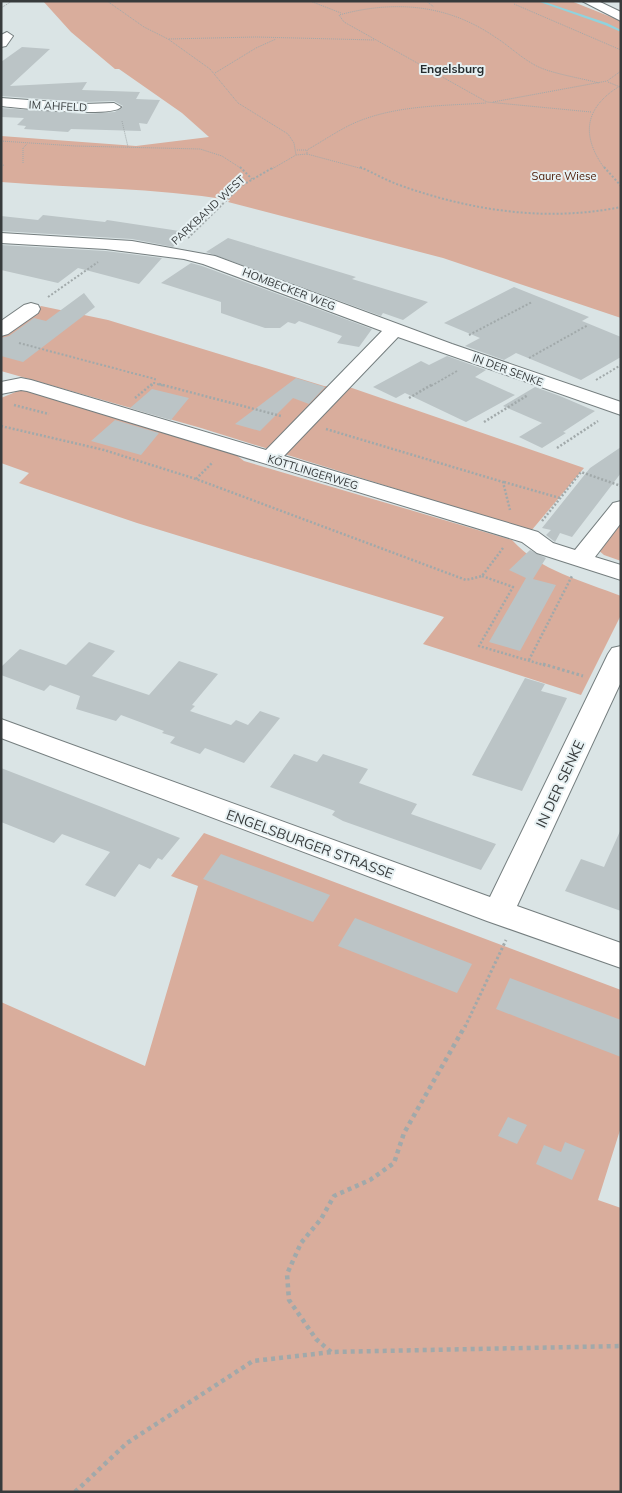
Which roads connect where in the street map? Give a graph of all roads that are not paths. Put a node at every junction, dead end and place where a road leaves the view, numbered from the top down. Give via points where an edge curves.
1 (588, 1) edge
2 (621, 17) edge
3 (1, 102) edge
4 (118, 112) road end
5 (1, 238) edge
6 (31, 309) road end
7 (396, 329) junction
8 (8, 336) edge
9 (1, 388) edge
10 (621, 409) edge
11 (269, 459) junction
12 (621, 508) edge
13 (580, 560) junction
14 (621, 573) edge
15 (621, 654) edge
16 (1, 728) edge
17 (507, 916) junction
18 (621, 956) edge

1 - 2 street
3 - 4 street, IM AHFELD
5 - 7 street, HOMBECKER WEG via 174,252 242,271
6 - 8 street
7 - 10 street, IN DER SENKE
7 - 11 street
9 - 11 street, KÖTTLINGERWEG via 21,384 31,386
11 - 13 street, KÖTTLINGERWEG via 514,533
12 - 13 street
13 - 14 street, KÖTTLINGERWEG
15 - 17 street, IN DER SENKE
16 - 17 street, ENGELSBURGER STRASSE
17 - 18 street, ENGELSBURGER STRASSE

